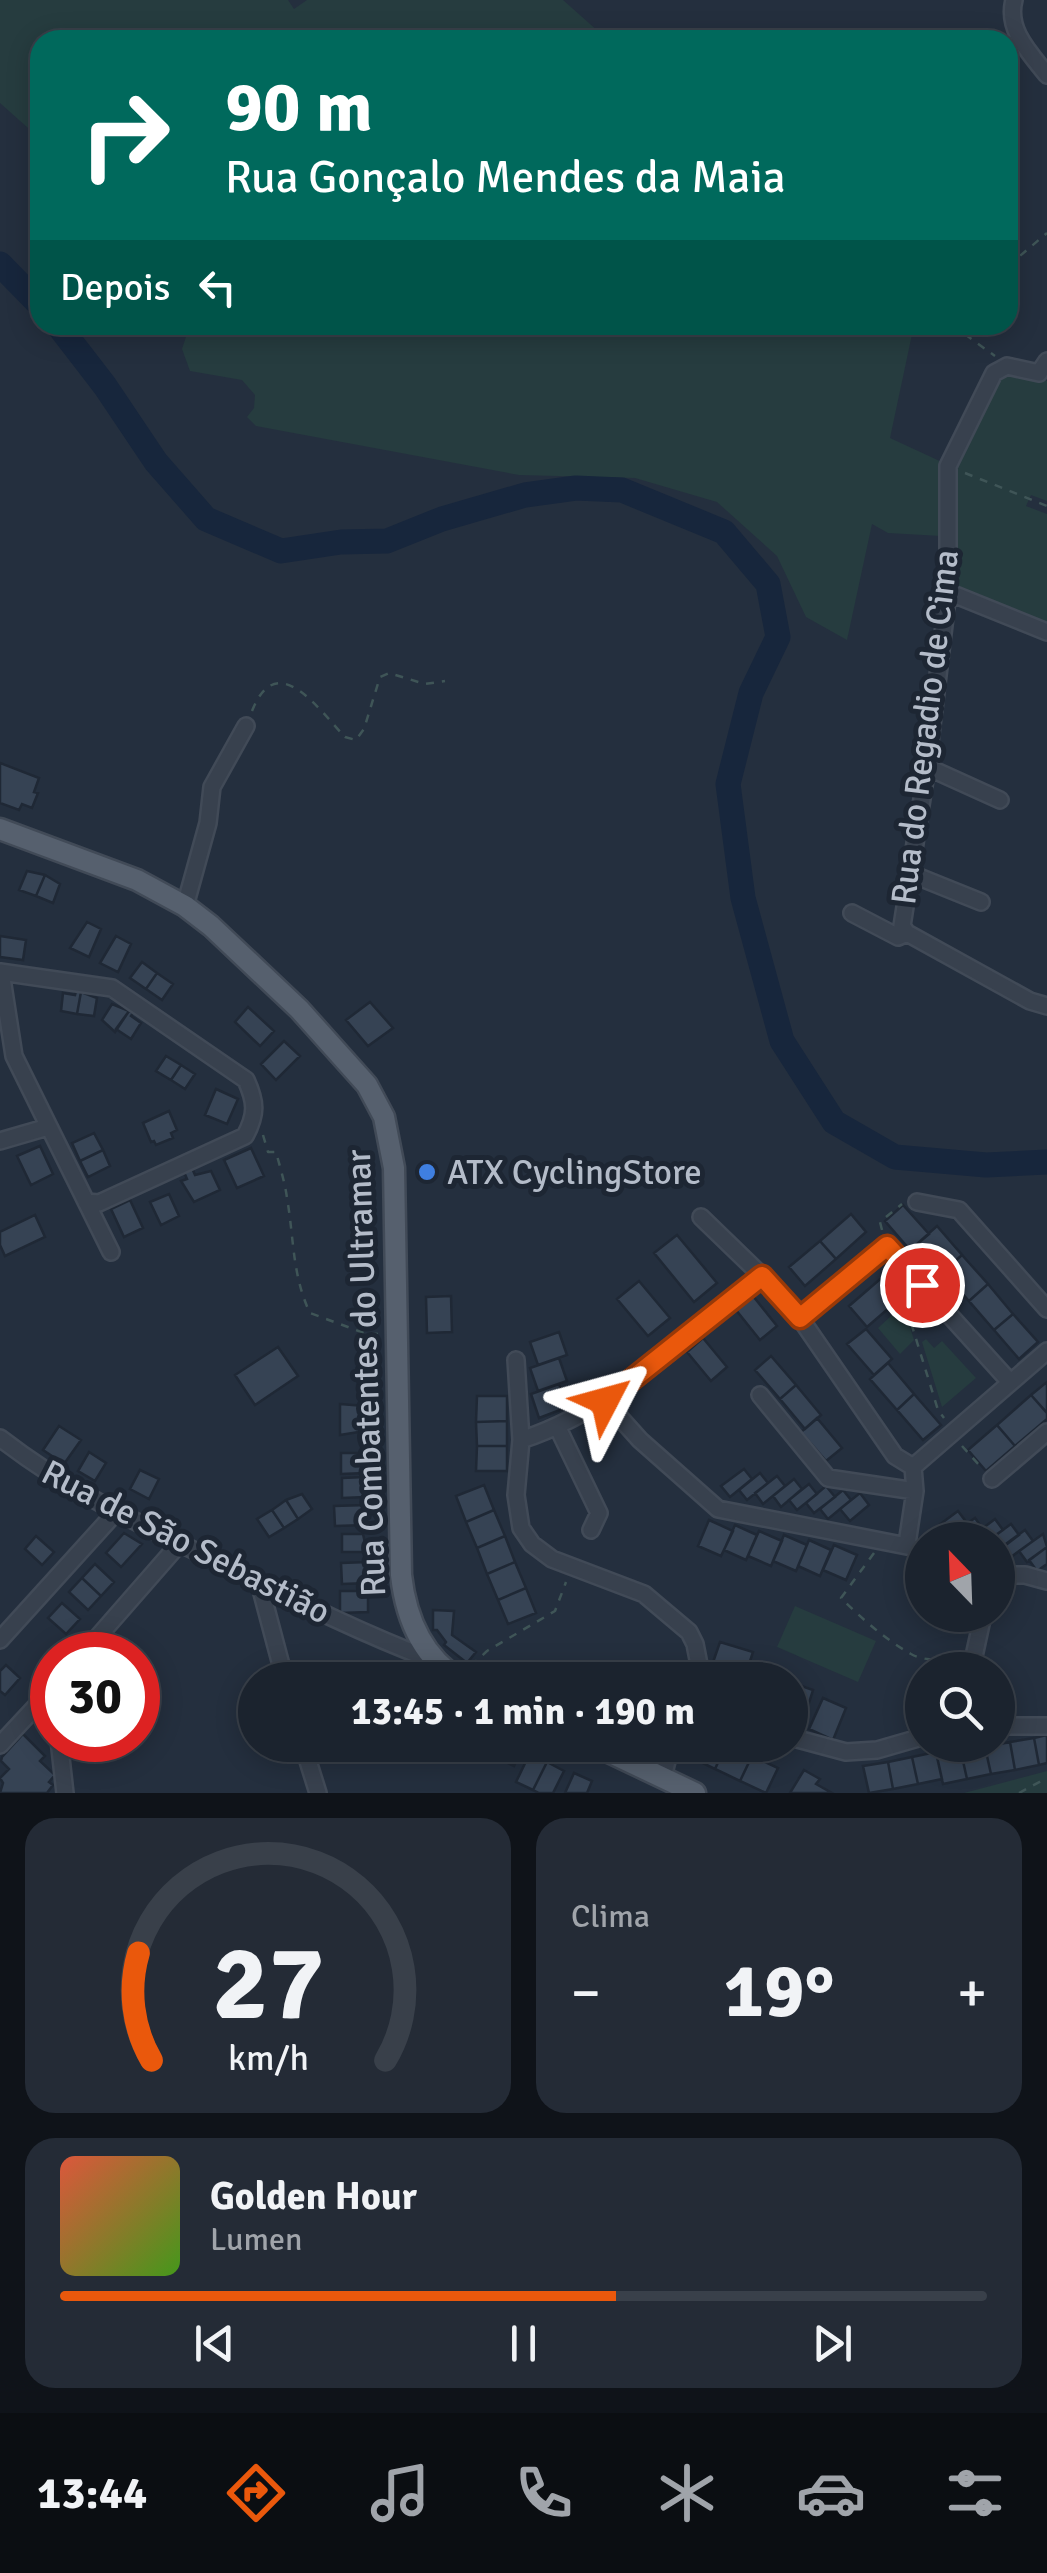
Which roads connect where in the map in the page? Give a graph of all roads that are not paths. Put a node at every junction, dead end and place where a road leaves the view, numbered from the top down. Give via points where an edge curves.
1 (1014, 0) edge
2 (1016, 30) edge
3 (1018, 36) edge
4 (1047, 74) edge
5 (1044, 370) edge
6 (948, 592) junction
7 (1047, 632) edge
8 (246, 726) road end
9 (926, 767) junction
10 (1000, 800) dead end
11 (0, 828) edge
12 (909, 873) junction
13 (981, 902) dead end
14 (185, 906) junction
15 (852, 913) dead end
16 (907, 933) junction
17 (0, 972) edge
18 (1047, 1006) edge
19 (48, 1127) junction
20 (0, 1141) edge
21 (911, 1201) road end
22 (86, 1202) junction
23 (700, 1218) dead end
24 (111, 1252) dead end
25 (762, 1276) junction
26 (1047, 1309) edge
27 (800, 1318) junction
28 (1047, 1351) edge
29 (516, 1360) dead end
30 (1010, 1382) junction
31 (760, 1395) dead end
32 (605, 1401) junction
33 (558, 1428) junction
34 (1047, 1432) edge
35 (0, 1438) edge
36 (521, 1440) junction
37 (913, 1466) junction
38 (992, 1479) road end
39 (915, 1491) junction
40 (116, 1512) junction
41 (914, 1522) edge
42 (591, 1530) dead end
43 (179, 1544) junction
44 (905, 1545) edge
45 (1015, 1574) edge
46 (1047, 1580) edge
47 (259, 1582) junction
48 (102, 1632) edge
49 (0, 1640) edge
50 (432, 1660) junction
51 (279, 1662) edge
52 (435, 1662) edge
53 (699, 1662) edge
54 (30, 1712) edge
55 (1015, 1726) edge
56 (1047, 1726) edge
57 (808, 1742) edge
58 (905, 1742) edge
59 (0, 1745) edge
60 (61, 1762) edge
61 (308, 1762) edge
62 (630, 1762) edge
63 (667, 1762) edge
64 (663, 1777) junction
65 (65, 1793) edge
66 (318, 1793) edge
67 (695, 1793) edge

1 - 2 street
3 - 4 street
5 - 6 street, Rua do Regadio de Cima via 1008,366 994,374 948,466
6 - 7 street
6 - 9 street, Rua do Regadio de Cima
8 - 14 street via 212,787
9 - 10 street
9 - 12 street, Rua do Regadio de Cima
11 - 14 main road, Rua Combatentes do Ultramar
12 - 13 street
12 - 16 street, Rua do Regadio de Cima via 902,926
14 - 50 main road, Rua Combatentes do Ultramar via 337,1049 368,1085 384,1117 394,1168 400,1575 408,1614
15 - 16 street via 898,937
16 - 18 street, Rua do Regadio de Cima
17 - 19 street via 14,1056
17 - 22 street via 112,988 246,1080 255,1100 245,1136 99,1203
19 - 20 street
19 - 22 street
21 - 26 street via 959,1210
22 - 24 street
23 - 25 street
25 - 27 street
25 - 32 street
27 - 30 street via 887,1246
27 - 37 street via 896,1456
28 - 30 street
29 - 36 street
30 - 37 street
31 - 39 street via 828,1478
32 - 33 street
32 - 44 street via 718,1508
33 - 36 street
33 - 42 street via 599,1512
34 - 38 street
35 - 40 street, Rua de São Sebastião via 46,1474
36 - 53 street via 516,1494 521,1528 532,1544 644,1594 689,1632
37 - 39 street
39 - 41 street
40 - 43 street, Rua de São Sebastião
40 - 49 street
43 - 47 street, Rua de São Sebastião
43 - 48 street
45 - 46 street
47 - 50 street, Rua de São Sebastião
47 - 51 street
50 - 52 main road, Rua Combatentes do Ultramar
54 - 59 street
55 - 56 street
57 - 58 street via 846,1752
60 - 65 street
61 - 66 street
62 - 64 main road
63 - 64 street
64 - 67 main road

